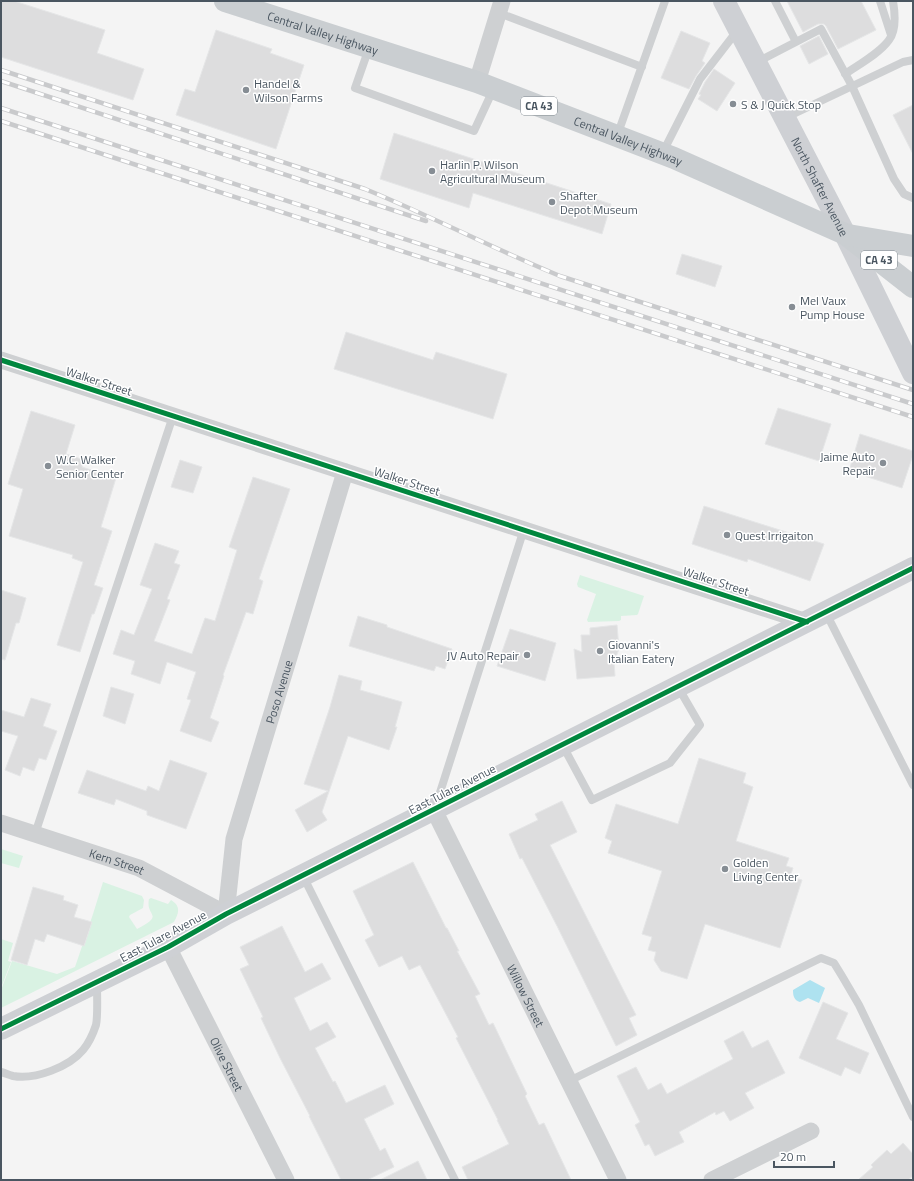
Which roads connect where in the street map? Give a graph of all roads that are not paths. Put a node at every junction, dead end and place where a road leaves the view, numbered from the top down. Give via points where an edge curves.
1 (225, 1) edge
2 (665, 1) edge
3 (724, 1) edge
4 (775, 1) edge
5 (880, 1) edge
6 (893, 1) edge
7 (500, 7) edge
8 (739, 29) junction
9 (891, 36) junction
10 (796, 42) junction
11 (369, 47) junction
12 (913, 60) edge
13 (756, 62) junction
14 (642, 67) junction
15 (845, 74) junction
16 (486, 86) junction
17 (852, 86) junction
18 (785, 118) junction
19 (617, 137) junction
20 (662, 154) junction
21 (913, 198) edge
22 (845, 234) junction
23 (913, 246) edge
24 (913, 287) edge
25 (1, 360) edge
26 (913, 373) edge
27 (173, 416) junction
28 (345, 472) junction
29 (524, 530) junction
30 (913, 568) edge
31 (817, 617) junction
32 (678, 687) junction
33 (562, 745) junction
34 (913, 785) edge
35 (434, 810) junction
36 (1, 823) edge
37 (35, 834) junction
38 (303, 875) junction
39 (226, 914) junction
40 (168, 947) junction
41 (97, 982) junction
42 (1, 1029) edge
43 (1, 1072) edge
44 (569, 1081) junction
45 (913, 1117) edge
46 (811, 1131) dead end
47 (286, 1180) edge
48 (454, 1180) edge
49 (618, 1180) edge
50 (712, 1180) edge

1 - 11 main road, Central Valley Highway / CA 43
2 - 14 lane
3 - 8 street, North Shafter Avenue
4 - 10 lane
5 - 9 lane
6 - 9 lane via 895,24
7 - 14 lane
7 - 16 street
8 - 13 street, North Shafter Avenue
8 - 20 lane via 700,79
9 - 15 lane via 890,40 873,55
10 - 13 lane
10 - 15 lane via 821,29
11 - 16 main road, Central Valley Highway / CA 43
11 - 16 lane via 356,88 474,131
12 - 17 lane via 903,62
13 - 18 street, North Shafter Avenue
14 - 19 lane
15 - 17 lane
16 - 19 main road, Central Valley Highway / CA 43
17 - 18 lane
17 - 21 lane via 894,179 904,194
18 - 22 street, North Shafter Avenue
19 - 20 main road, Central Valley Highway / CA 43
20 - 22 main road, Central Valley Highway / CA 43
22 - 23 main road, Central Valley Highway / CA 43
22 - 24 main road, Central Valley Highway / CA 43
22 - 26 street, North Shafter Avenue
25 - 27 street, Walker Street
27 - 28 street, Walker Street
27 - 37 lane
28 - 29 street, Walker Street
28 - 39 street, Poso Avenue via 234,839
29 - 31 street, Walker Street
29 - 35 lane
30 - 31 street, East Tulare Avenue
31 - 32 street, East Tulare Avenue
31 - 34 lane
32 - 33 street, East Tulare Avenue
32 - 33 lane via 700,725 670,763 592,800
33 - 35 street, East Tulare Avenue
35 - 38 street, East Tulare Avenue
35 - 44 street, Willow Street
36 - 37 street, Kern Street
37 - 39 street, Kern Street via 139,868
38 - 39 street, East Tulare Avenue
38 - 48 lane
39 - 40 street, East Tulare Avenue
40 - 41 street, East Tulare Avenue
40 - 47 street, Olive Street
41 - 42 street, East Tulare Avenue
41 - 43 lane via 96,1024 82,1050 68,1062 43,1073 13,1076
44 - 45 lane via 821,958 834,963 859,1005
44 - 49 street, Willow Street
46 - 50 street

